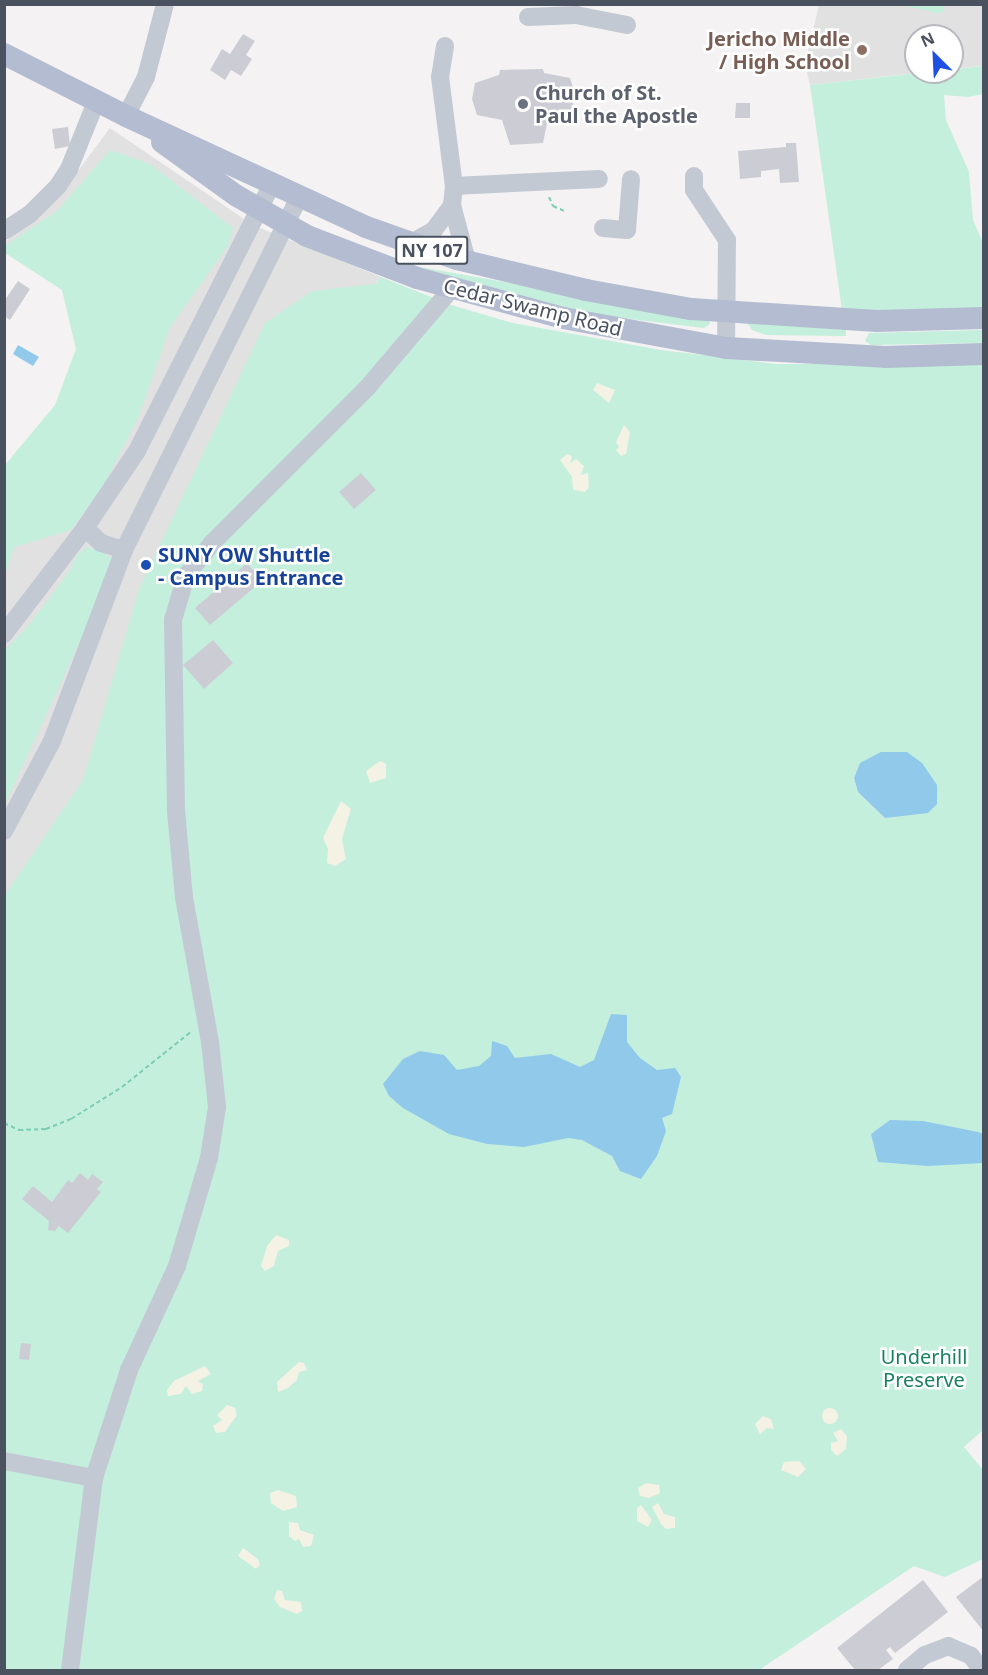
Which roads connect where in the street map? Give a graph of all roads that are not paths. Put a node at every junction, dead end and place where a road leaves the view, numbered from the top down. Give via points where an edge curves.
1 (165, 4) edge
2 (528, 17) dead end
3 (627, 25) dead end
4 (445, 46) dead end
5 (4, 54) edge
6 (96, 102) junction
7 (126, 116) junction
8 (694, 176) dead end
9 (599, 179) dead end
10 (631, 179) dead end
11 (273, 182) junction
12 (454, 186) junction
13 (300, 195) junction
14 (452, 205) junction
15 (260, 209) junction
16 (286, 224) junction
17 (603, 228) dead end
18 (4, 231) edge
19 (411, 243) junction
20 (467, 261) junction
21 (452, 288) junction
22 (728, 313) junction
23 (984, 318) edge
24 (726, 348) junction
25 (984, 354) edge
26 (85, 528) junction
27 (124, 550) junction
28 (4, 634) edge
29 (4, 831) edge
30 (4, 1461) edge
31 (94, 1478) junction
32 (70, 1671) edge
33 (908, 1671) edge
34 (982, 1671) edge

1 - 7 street via 147,77
2 - 3 street via 576,15
4 - 12 street via 440,77
5 - 6 main road, Cedar Swamp Road / NY 107
6 - 7 main road, Cedar Swamp Road / NY 107
6 - 18 street via 69,169 58,186 29,215
7 - 11 main road, Cedar Swamp Road / NY 107
7 - 15 main road, Cedar Swamp Road / NY 107
8 - 22 street via 694,190 727,240
9 - 12 street
10 - 17 street via 627,230
11 - 13 main road, Cedar Swamp Road / NY 107
11 - 15 street
12 - 14 street
13 - 16 street
13 - 19 main road, Cedar Swamp Road / NY 107 via 366,227
14 - 19 street via 434,230
14 - 20 street
15 - 16 main road, Cedar Swamp Road / NY 107
15 - 26 street via 136,451
16 - 21 main road, Cedar Swamp Road / NY 107 via 307,236
16 - 27 street
19 - 20 main road, Cedar Swamp Road / NY 107
20 - 22 main road, Cedar Swamp Road / NY 107 via 586,290
21 - 24 main road, Cedar Swamp Road / NY 107 via 563,318
21 - 31 street via 367,388 212,543 186,576 173,620 176,812 184,897 217,1107 209,1158 177,1266 129,1370
22 - 23 main road, Cedar Swamp Road / NY 107 via 877,321
22 - 24 street
24 - 25 main road, Cedar Swamp Road / NY 107 via 885,357
26 - 27 street via 101,543
26 - 28 street
27 - 29 street via 52,741
30 - 31 street
31 - 32 street
33 - 34 street via 925,1655 948,1646 971,1656

